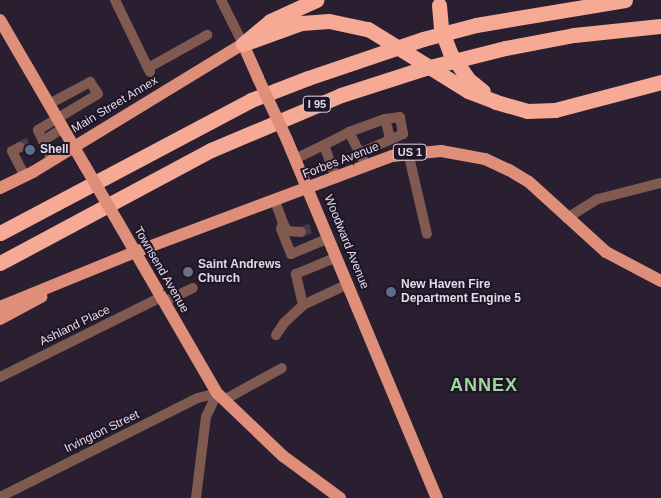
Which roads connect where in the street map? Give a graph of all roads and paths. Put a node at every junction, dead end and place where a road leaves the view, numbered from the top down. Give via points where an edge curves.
1 (115, 0) edge
2 (222, 0) edge
3 (316, 0) edge
4 (624, 0) edge
5 (439, 2) edge
6 (0, 20) edge
7 (661, 26) edge
8 (207, 36) dead end
9 (243, 44) junction
10 (661, 82) edge
11 (496, 102) junction
12 (49, 104) junction
13 (385, 120) junction
14 (60, 123) junction
15 (349, 132) junction
16 (390, 138) junction
17 (324, 145) junction
18 (74, 146) junction
19 (20, 147) dead end
20 (408, 152) junction
21 (360, 154) junction
22 (295, 159) junction
23 (52, 160) junction
24 (366, 166) junction
25 (25, 176) junction
26 (336, 178) junction
27 (661, 184) edge
28 (0, 188) edge
29 (309, 188) junction
30 (275, 201) junction
31 (567, 218) junction
32 (283, 222) junction
33 (297, 231) dead end
34 (0, 233) edge
35 (427, 234) dead end
36 (329, 238) junction
37 (135, 252) junction
38 (337, 257) junction
39 (0, 263) edge
40 (66, 281) junction
41 (661, 281) edge
42 (348, 284) junction
43 (193, 288) dead end
44 (162, 300) junction
45 (0, 301) edge
46 (13, 302) junction
47 (303, 304) junction
48 (0, 307) edge
49 (0, 319) edge
50 (276, 335) dead end
51 (282, 368) dead end
52 (0, 377) edge
53 (220, 396) junction
54 (0, 497) edge
55 (196, 498) edge
56 (340, 498) edge
57 (436, 498) edge

1 - 8 street via 149,70
2 - 9 street, Woodward Avenue
3 - 9 highway via 270,21
4 - 34 highway, I 95 via 468,27 308,78 252,100
5 - 11 highway, bridge via 441,29 450,53 468,79
6 - 12 main road, Townsend Avenue
7 - 39 highway, I 95 via 574,35 504,48 422,69 341,95 211,150
9 - 11 highway, bridge via 301,23 329,21 368,29 468,91
9 - 18 main road, Main Street Annex
9 - 22 main road, Woodward Avenue, bridge
10 - 11 highway via 555,110 527,111
12 - 14 main road, Townsend Avenue
12 - 14 street via 90,82 98,94
13 - 15 street
13 - 16 street
13 - 16 street via 400,117 403,134
14 - 18 main road, Townsend Avenue
14 - 23 street via 38,130 38,138
15 - 17 street
15 - 21 street
16 - 21 street
17 - 22 street
17 - 26 street
18 - 23 main road, Main Street Annex
18 - 37 main road, Townsend Avenue, bridge
19 - 25 street via 12,151
20 - 24 main road, Forbes Avenue / US 1
20 - 31 main road, Forbes Avenue / US 1 via 441,150 485,159 529,182
20 - 35 street
21 - 24 street
22 - 29 main road, Woodward Avenue
23 - 25 main road, Main Street Annex
24 - 26 main road, Forbes Avenue / US 1
25 - 28 main road, Main Street Annex
26 - 29 main road, Forbes Avenue / US 1
27 - 31 street via 598,199
29 - 30 main road, Forbes Avenue / US 1
29 - 36 main road, Woodward Avenue via 316,224
30 - 32 street
30 - 37 main road, Forbes Avenue / US 1
31 - 41 main road, Forbes Avenue / US 1 via 606,252
32 - 33 street
32 - 36 street via 281,229 291,254
36 - 38 main road, Woodward Avenue
37 - 40 main road, Forbes Avenue / US 1
37 - 44 main road, Townsend Avenue
38 - 42 main road, Woodward Avenue
38 - 47 street via 296,274
40 - 46 main road, Forbes Avenue / US 1
40 - 49 main road, Forbes Avenue / US 1
42 - 47 street
42 - 57 main road, Woodward Avenue
43 - 44 street, Ashland Place
44 - 52 street, Ashland Place
44 - 53 main road, Townsend Avenue
45 - 46 main road, US 1
46 - 48 main road, Forbes Avenue
47 - 50 street
51 - 53 street, Irvington Street
53 - 54 street, Irvington Street via 198,398
53 - 55 street via 204,425
53 - 56 main road, Townsend Avenue via 283,456

